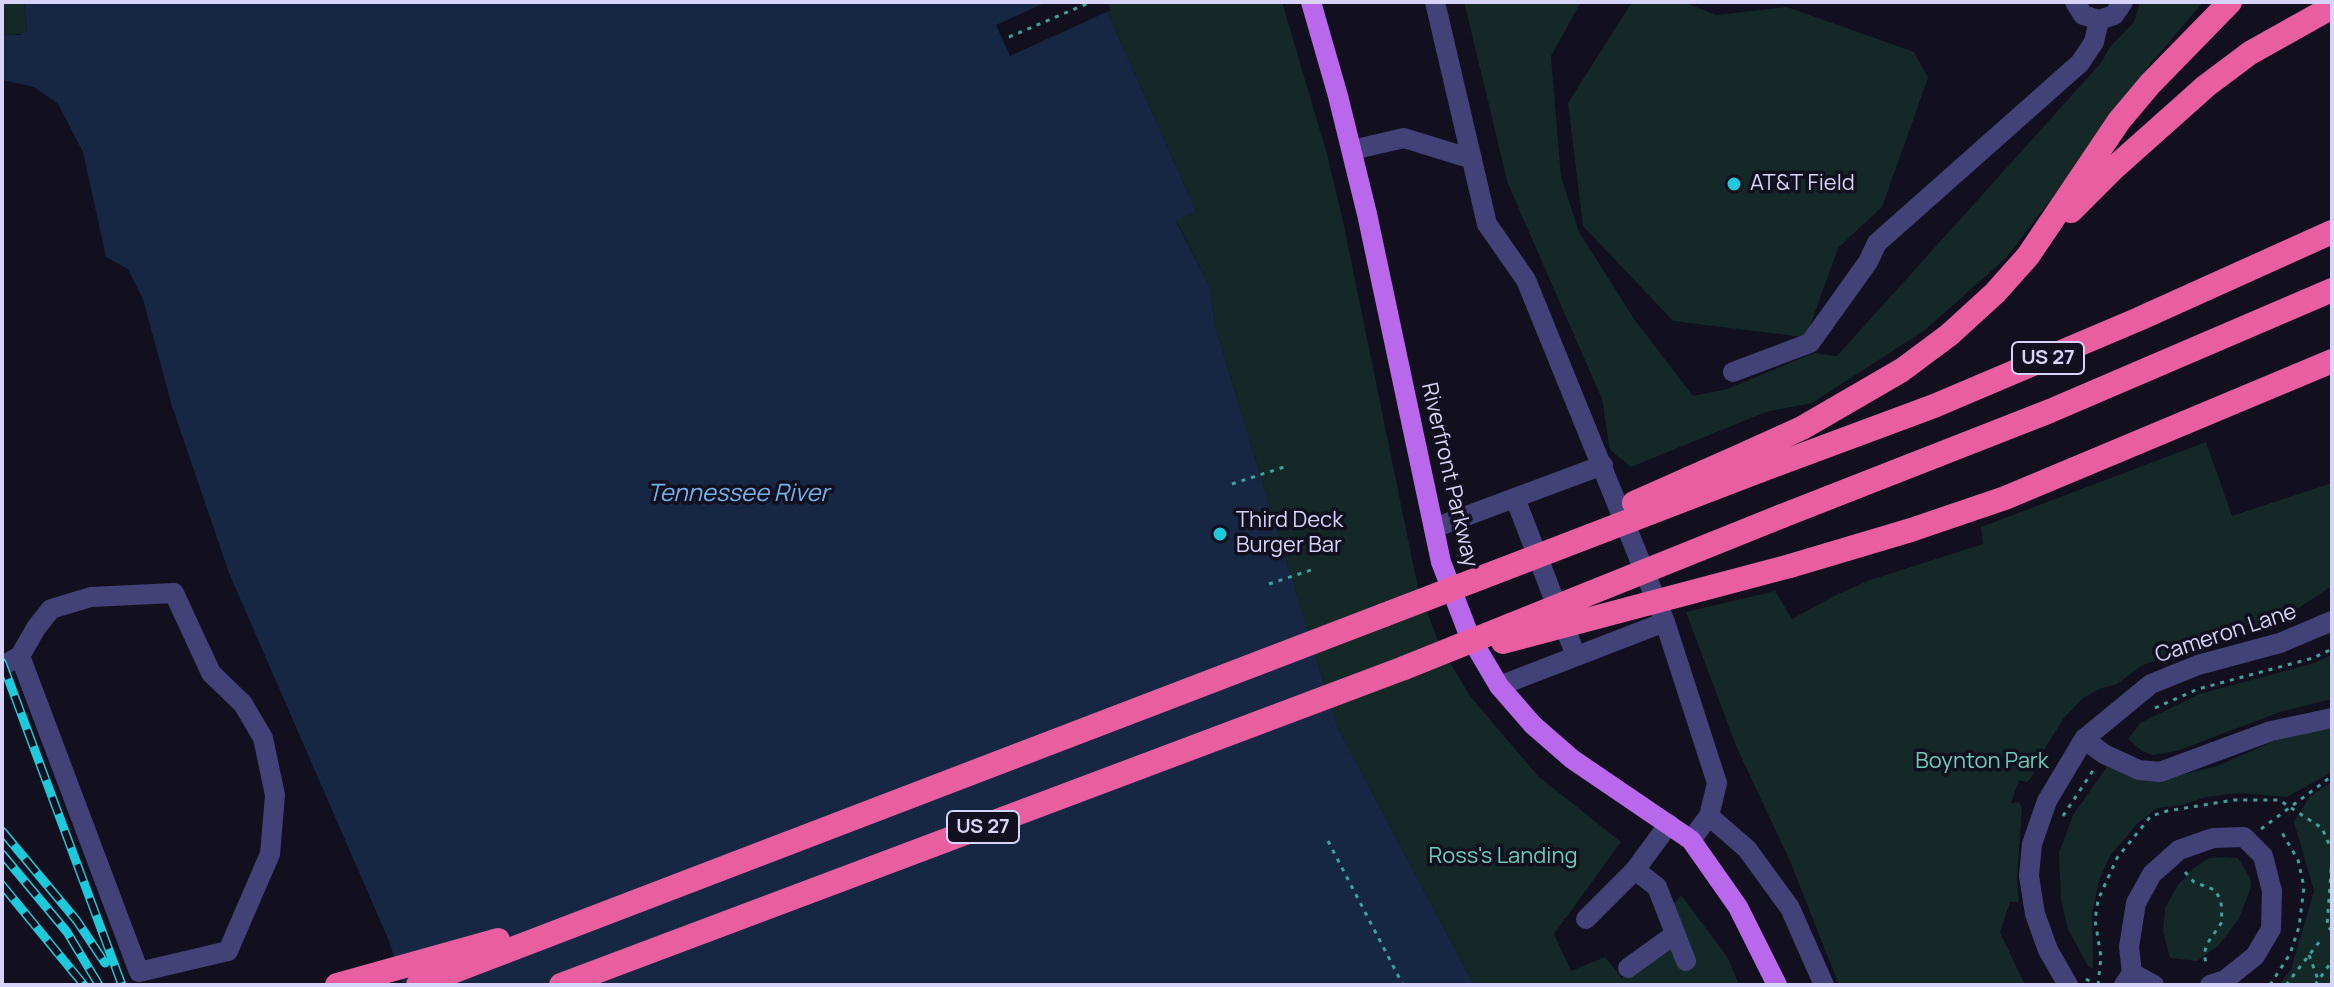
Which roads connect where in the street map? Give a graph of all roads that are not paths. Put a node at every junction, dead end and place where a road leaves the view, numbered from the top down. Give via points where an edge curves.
1 (1311, 2) edge
2 (1435, 2) edge
3 (2075, 2) edge
4 (2123, 2) edge
5 (2230, 2) edge
6 (2332, 7) edge
7 (2099, 20) junction
8 (1352, 150) junction
9 (1472, 159) junction
10 (2332, 232) edge
11 (2028, 256) junction
12 (2332, 290) edge
13 (2332, 361) edge
14 (1733, 372) dead end
15 (1754, 461) junction
16 (1603, 465) junction
17 (1515, 498) junction
18 (1434, 528) junction
19 (2332, 621) edge
20 (1665, 622) junction
21 (20, 656) junction
22 (1576, 656) junction
23 (2, 666) edge
24 (1404, 668) junction
25 (1499, 686) junction
26 (2332, 718) edge
27 (2084, 739) junction
28 (1709, 816) junction
29 (1669, 824) junction
30 (1691, 840) junction
31 (1635, 870) junction
32 (650, 897) junction
33 (1586, 919) dead end
34 (1675, 934) junction
35 (1686, 961) dead end
36 (1628, 968) dead end
37 (2128, 979) edge
38 (2213, 984) edge
39 (337, 985) edge
40 (418, 985) edge
41 (561, 985) edge
42 (1777, 985) edge
43 (1824, 985) edge
44 (2068, 985) edge
45 (2154, 985) edge

1 - 8 main road, Riverfront Parkway
2 - 9 street
3 - 7 street via 2083,15
4 - 7 street via 2114,15
5 - 11 highway via 2119,121
6 - 11 highway via 2250,53 2187,102
7 - 14 street via 2094,42 2080,63 1877,243 1810,343
8 - 9 street via 1404,138
8 - 18 main road, Riverfront Parkway
9 - 16 street via 1487,224 1526,280
10 - 15 highway, US 27 via 1934,406
11 - 15 highway via 1949,335
12 - 24 highway, US 27, bridge via 2050,411
13 - 24 highway, bridge via 2005,498 1911,530
15 - 32 highway, US 27, bridge via 1384,615
16 - 17 street
16 - 20 street
17 - 18 street
17 - 22 street
18 - 25 main road, Riverfront Parkway via 1469,635
19 - 27 street, Cameron Lane via 2151,684
20 - 22 street
20 - 28 street via 1717,783
21 - 21 street via 51,609 91,597 174,593 211,673 243,704 263,738 275,795 270,854 228,951 139,972
21 - 23 street
22 - 25 street
24 - 41 highway, US 27
25 - 29 main road, Riverfront Parkway via 1572,759
26 - 27 street via 2271,731 2160,772 2139,770
27 - 44 street, Cameron Lane via 2047,801 2032,844 2029,876 2035,914
28 - 30 street
28 - 43 street via 1747,849 1790,908
29 - 30 main road, Riverfront Parkway
29 - 31 street
30 - 42 main road, Riverfront Parkway via 1738,907
31 - 33 street
31 - 34 street via 1657,887
32 - 39 highway
32 - 40 highway, US 27
34 - 35 street
34 - 36 street
37 - 38 street via 2136,903 2152,874 2175,854 2213,838 2244,837 2263,856 2272,891 2271,929 2255,956
37 - 45 street

